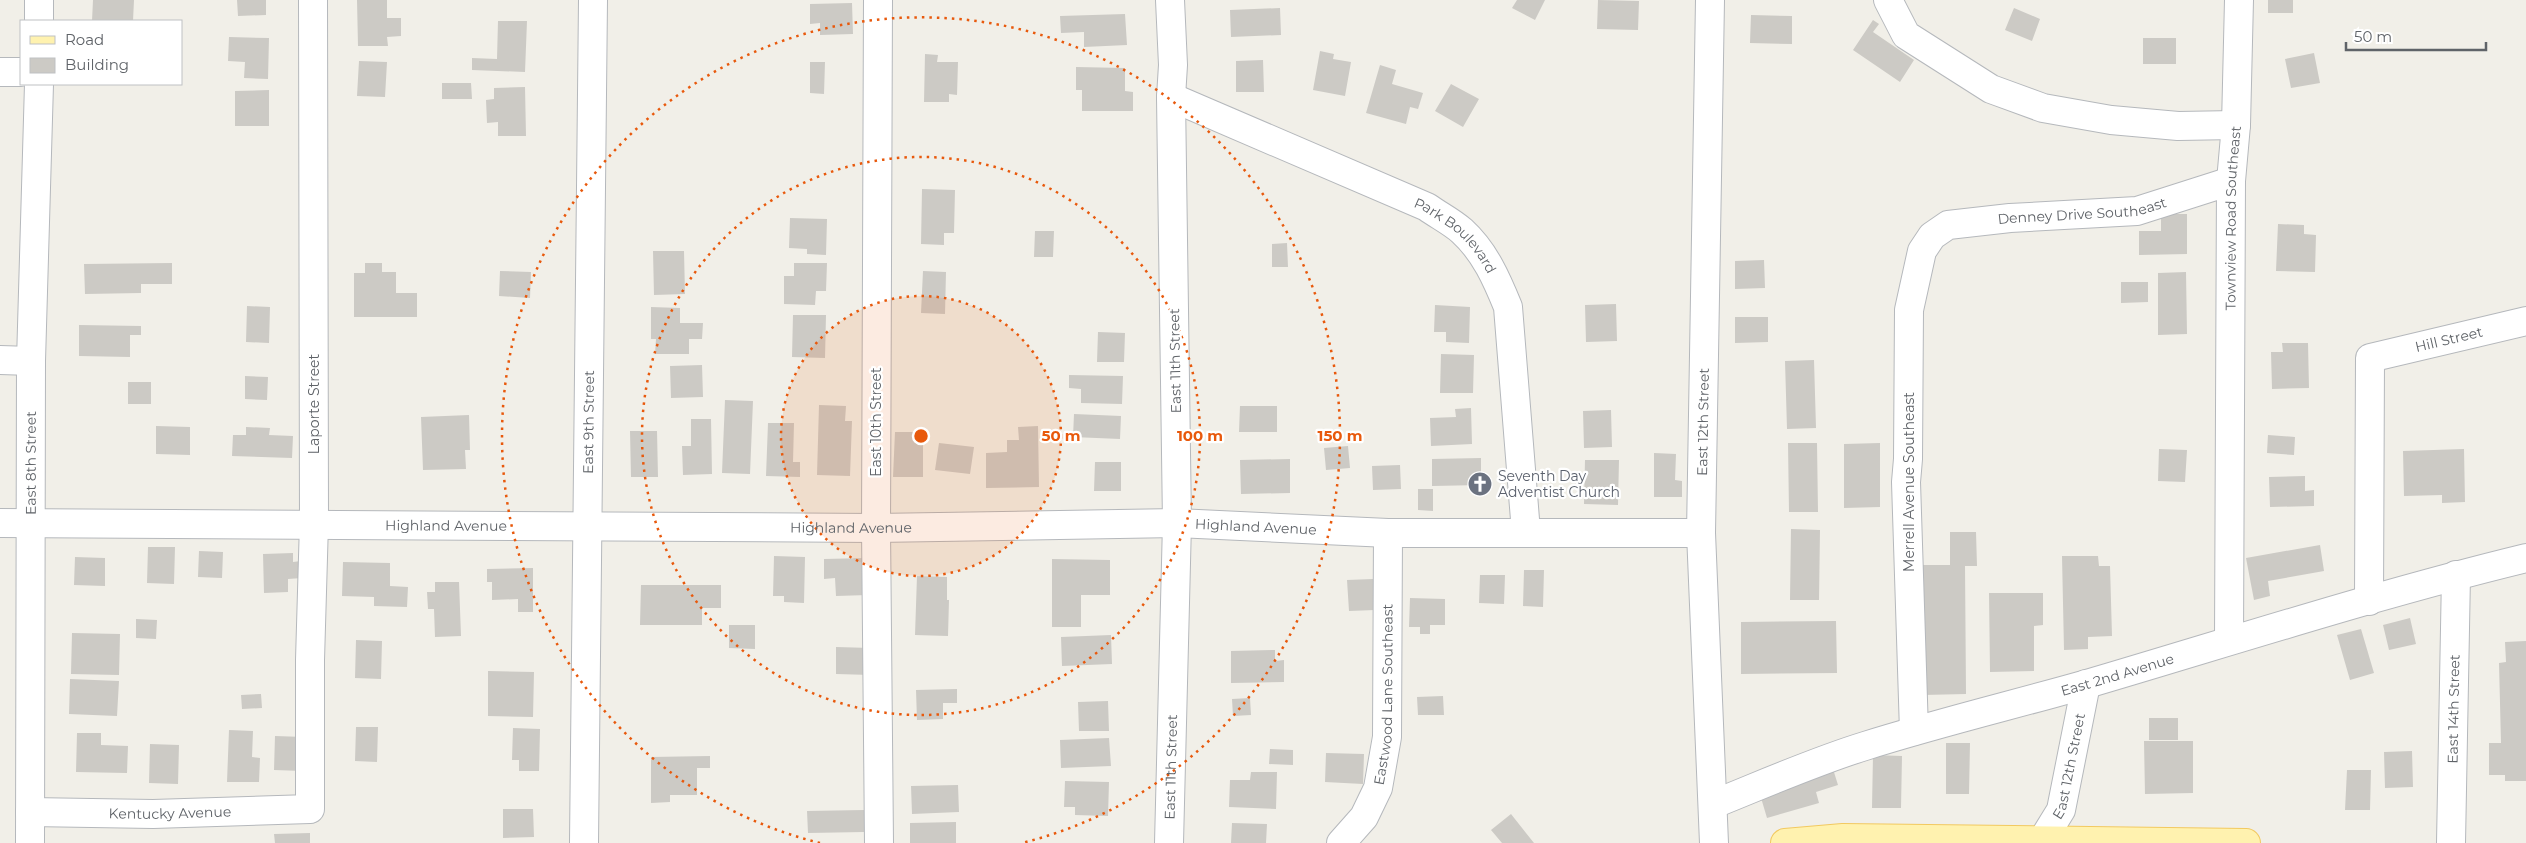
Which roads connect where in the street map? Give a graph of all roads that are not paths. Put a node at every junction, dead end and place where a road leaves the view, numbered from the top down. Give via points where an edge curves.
1 (39, 0) edge
2 (313, 0) edge
3 (593, 0) edge
4 (878, 0) edge
5 (1170, 0) edge
6 (1710, 0) edge
7 (1888, 0) edge
8 (2239, 0) edge
9 (39, 20) edge
10 (0, 72) edge
11 (20, 72) edge
12 (38, 85) edge
13 (1171, 97) junction
14 (2236, 124) junction
15 (2231, 182) junction
16 (1932, 236) joint
17 (2526, 321) edge
18 (0, 360) edge
19 (31, 361) junction
20 (0, 523) edge
21 (314, 523) junction
22 (1177, 523) junction
23 (32, 524) junction
24 (586, 525) junction
25 (876, 528) junction
26 (1526, 532) junction
27 (1388, 533) junction
28 (1701, 533) junction
29 (2526, 558) edge
30 (2456, 575) junction
31 (2369, 601) junction
32 (2229, 640) junction
33 (2086, 684) junction
34 (1914, 731) junction
35 (1714, 804) junction
36 (310, 809) joint
37 (30, 812) junction
38 (1935, 841) edge
39 (2041, 842) edge
40 (30, 843) edge
41 (584, 843) edge
42 (879, 843) edge
43 (1169, 843) edge
44 (1341, 843) edge
45 (1714, 843) edge
46 (1785, 843) edge
47 (2246, 843) edge
48 (2450, 843) edge

1 - 9 street
2 - 21 street, Laporte Street
3 - 24 street, East 9th Street
4 - 25 street, East 10th Street
5 - 13 street, East 11th Street
6 - 28 street, East 12th Street
7 - 14 street, Townview Road Southeast via 1906,35 1991,89 2043,108 2111,120 2178,126
8 - 14 street
10 - 11 street
12 - 19 street, East 8th Street
13 - 22 street, East 11th Street
13 - 26 street, Park Boulevard via 1427,208 1462,231 1481,252 1508,307
14 - 15 street, Townview Road Southeast
15 - 16 street, Denney Drive Southeast via 2137,211 1948,225
15 - 32 street, Townview Road Southeast
16 - 34 street, Merrell Avenue Southeast via 1922,252 1909,310 1906,482
17 - 31 street, Hill Street via 2370,358
18 - 19 street
19 - 23 street, East 8th Street
20 - 23 street, Highland Avenue
21 - 23 street, Highland Avenue
21 - 24 street, Highland Avenue
21 - 36 street, Laporte Street
22 - 25 street, Highland Avenue
22 - 27 street, Highland Avenue
22 - 43 street, East 11th Street
23 - 37 street, East 8th Street
24 - 25 street, Highland Avenue
24 - 41 street, East 9th Street
25 - 42 street, East 10th Street
26 - 27 street, Highland Avenue
26 - 28 street, Highland Avenue
27 - 44 street, Eastwood Lane Southeast via 1387,737 1378,788 1364,817
28 - 35 street, East 12th Street
29 - 30 street, East 2nd Avenue
30 - 31 street, East 2nd Avenue
30 - 48 street, East 14th Street
31 - 32 street, East 2nd Avenue
32 - 33 street, East 2nd Avenue
33 - 34 street, East 2nd Avenue
33 - 39 street, East 12th Street via 2061,810
34 - 35 street, East 2nd Avenue via 1813,763
35 - 45 street, East 12th Street
36 - 37 street, Kentucky Avenue via 153,814
37 - 40 street, East 8th Street
38 - 39 main road
38 - 46 main road via 1843,838
39 - 47 main road

